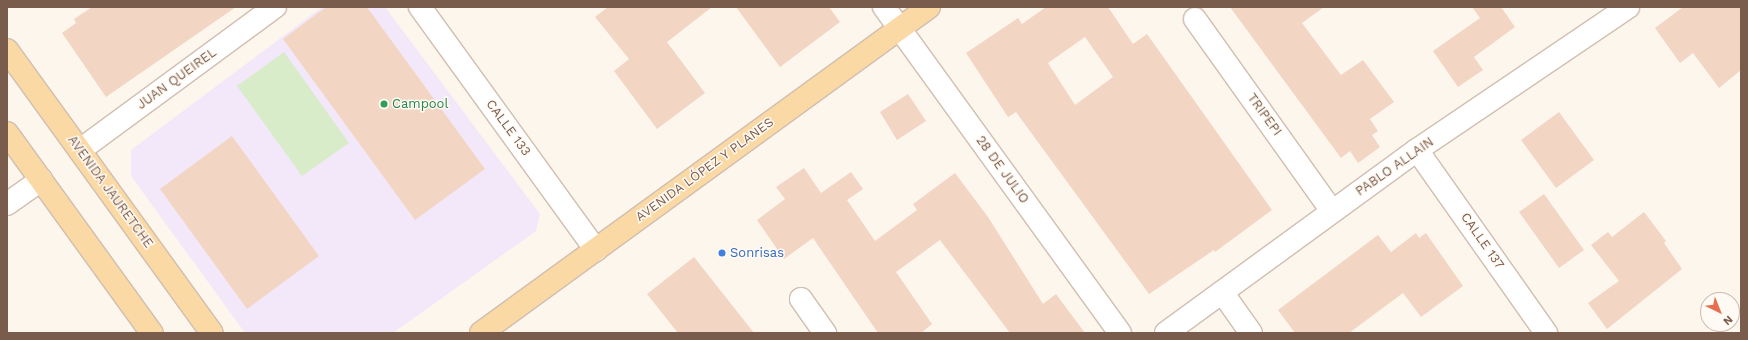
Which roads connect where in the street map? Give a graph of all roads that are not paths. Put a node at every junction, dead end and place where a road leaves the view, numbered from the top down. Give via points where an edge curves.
1 (274, 7) edge
2 (420, 7) edge
3 (884, 7) edge
4 (929, 7) edge
5 (1628, 7) edge
6 (1195, 19) dead end
7 (900, 28) junction
8 (7, 50) edge
9 (7, 133) edge
10 (80, 150) junction
11 (1417, 150) junction
12 (41, 180) junction
13 (7, 204) edge
14 (1332, 211) junction
15 (596, 250) junction
16 (1222, 292) junction
17 (801, 299) dead end
18 (152, 333) edge
19 (212, 333) edge
20 (481, 333) edge
21 (825, 333) edge
22 (1120, 333) edge
23 (1166, 333) edge
24 (1251, 333) edge
25 (1546, 333) edge

1 - 10 street, JUAN QUEIREL
2 - 15 street, CALLE 133
3 - 7 street, 28 DE JULIO
4 - 7 main road, AVENIDA LÓPEZ Y PLANES
5 - 11 street, PABLO ALLAIN
6 - 14 street, TRIPEPI
7 - 15 main road, AVENIDA LÓPEZ Y PLANES
7 - 22 street, 28 DE JULIO
8 - 10 main road, AVENIDA JAURETCHE
9 - 12 main road
10 - 19 main road, AVENIDA JAURETCHE
11 - 14 street, PABLO ALLAIN
11 - 25 street, CALLE 137
12 - 13 street
12 - 18 main road
14 - 16 street, PABLO ALLAIN
15 - 20 main road, AVENIDA LÓPEZ Y PLANES
16 - 23 street, PABLO ALLAIN
16 - 24 street
17 - 21 street

